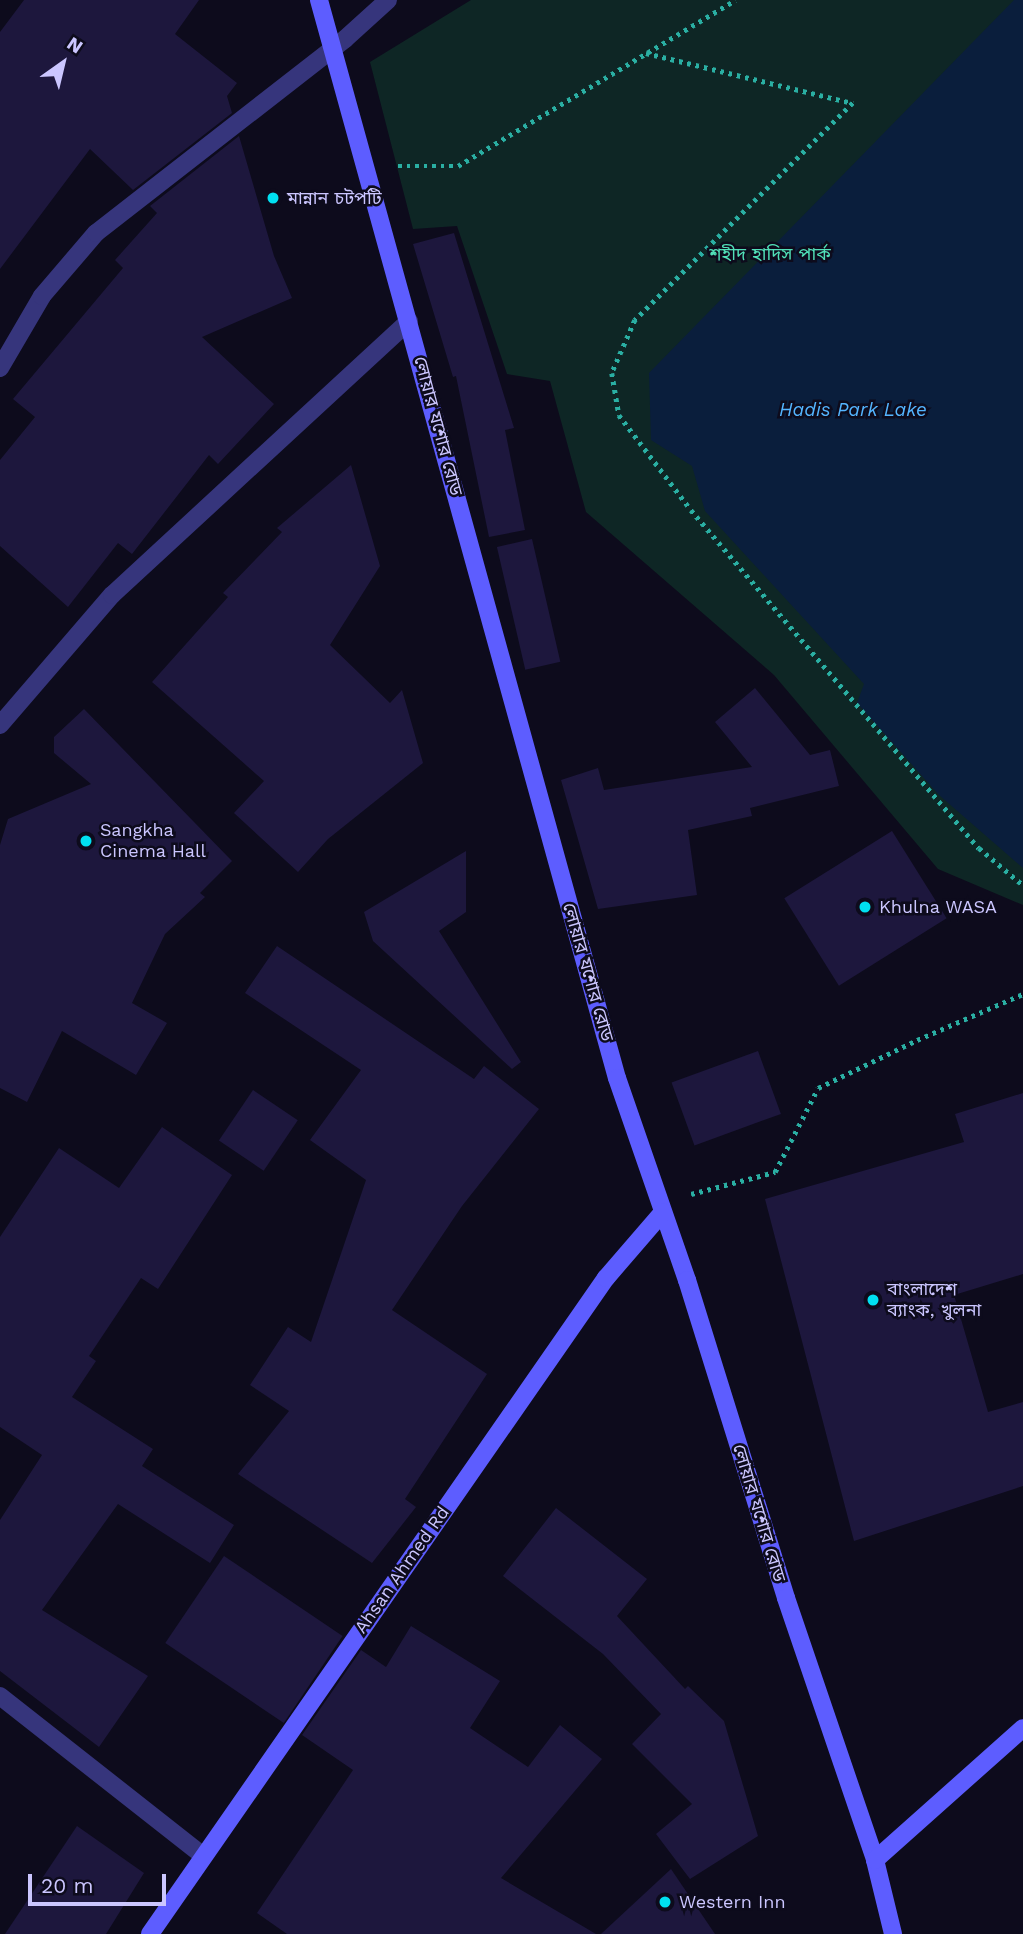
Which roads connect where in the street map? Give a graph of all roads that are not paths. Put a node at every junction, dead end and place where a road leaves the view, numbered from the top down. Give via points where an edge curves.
1 (319, 0) edge
2 (388, 0) edge
3 (333, 46) junction
4 (409, 321) junction
5 (0, 368) edge
6 (0, 725) edge
7 (661, 1207) junction
8 (0, 1696) edge
9 (1023, 1728) edge
10 (203, 1856) junction
11 (874, 1860) junction
12 (150, 1934) edge
13 (892, 1934) edge

1 - 3 main road, লোয়ার যশোর রোড
2 - 3 street
3 - 4 main road, লোয়ার যশোর রোড
3 - 5 street via 96,233 42,296
4 - 6 street via 112,595
4 - 7 main road, লোয়ার যশোর রোড via 617,1077
7 - 10 main road, Ahsan Ahmed Rd
7 - 11 main road, লোয়ার যশোর রোড
8 - 10 street
9 - 11 main road
10 - 12 main road, Ahsan Ahmed Rd
11 - 13 main road, লোয়ার যশোর রোড

